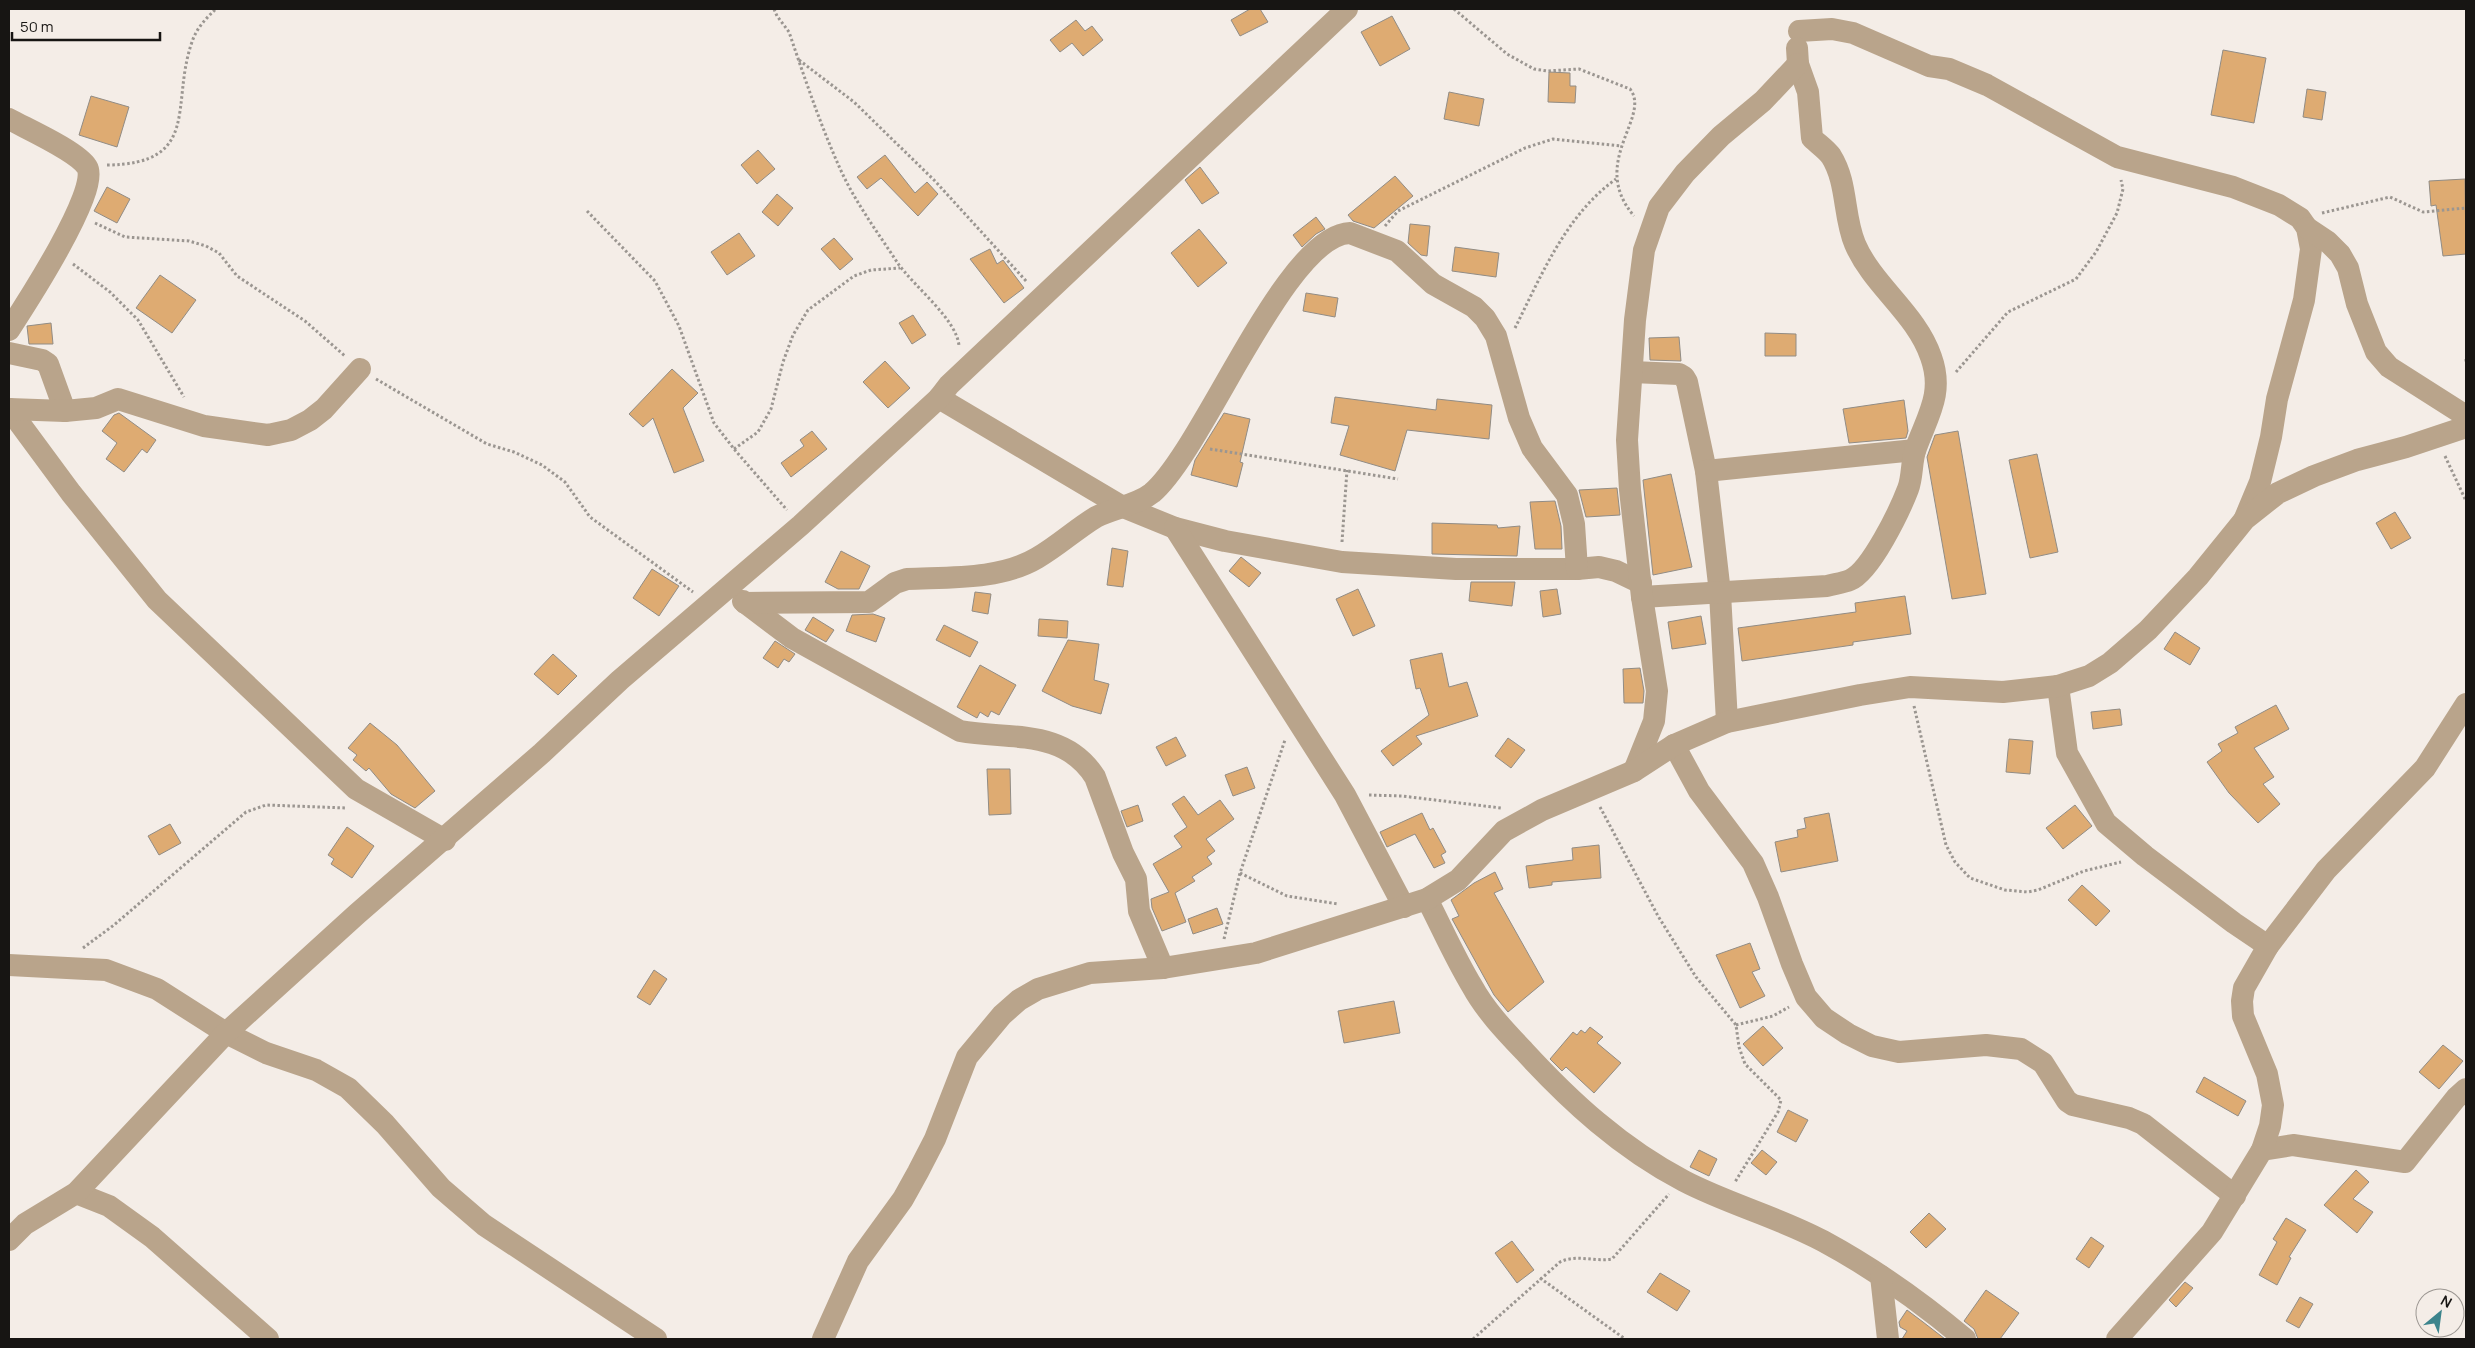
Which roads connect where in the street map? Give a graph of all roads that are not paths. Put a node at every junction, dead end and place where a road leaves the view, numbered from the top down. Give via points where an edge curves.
1 (1347, 9) edge
2 (1798, 48) junction
3 (9, 119) edge
4 (2304, 223) junction
5 (9, 330) edge
6 (9, 353) edge
7 (360, 369) road end
8 (1632, 372) junction
9 (939, 398) junction
10 (9, 409) edge
11 (65, 410) junction
12 (2466, 416) edge
13 (2466, 427) edge
14 (1915, 450) junction
15 (1706, 471) junction
16 (1121, 506) junction
17 (2244, 518) junction
18 (1175, 528) junction
19 (1577, 569) junction
20 (1642, 590) junction
21 (1720, 593) junction
22 (737, 596) junction
23 (2058, 686) junction
24 (2466, 704) edge
25 (1727, 722) junction
26 (1674, 746) junction
27 (1634, 771) junction
28 (445, 840) junction
29 (1428, 898) junction
30 (1404, 907) junction
31 (2268, 946) junction
32 (9, 965) edge
33 (1163, 968) junction
34 (226, 1033) junction
35 (2466, 1089) edge
36 (2262, 1150) junction
37 (76, 1193) junction
38 (2235, 1196) junction
39 (9, 1240) edge
40 (1880, 1276) junction
41 (268, 1339) edge
42 (656, 1339) edge
43 (823, 1339) edge
44 (1888, 1339) edge
45 (1965, 1339) edge
46 (2116, 1339) edge

1 - 9 street via 1041,297
2 - 4 street via 1832,29 1853,33 1929,66 1966,76 2117,157 2233,187 2279,205
2 - 8 street via 1763,101 1721,136 1659,207 1644,250
2 - 14 street via 1808,92 1812,138 1827,150 1842,179 1854,243 1871,271 1918,332 1931,356 1936,395
3 - 5 street via 68,152 90,172 89,184 76,215
4 - 12 street via 2328,242 2344,261 2359,312 2376,352 2389,367
4 - 17 street via 2311,249 2304,300 2277,399 2260,482
6 - 11 street via 48,364
7 - 11 street via 310,420 291,430 268,435 204,426 118,399 96,408
8 - 15 street via 1684,377
8 - 20 street via 1627,440
9 - 16 street
9 - 22 street via 801,525
10 - 11 street
10 - 28 street via 157,600 356,789
13 - 17 street via 2314,476 2278,493
14 - 15 street
14 - 21 street via 1909,487 1893,522 1869,562 1851,580 1827,586
15 - 21 street
16 - 18 street
16 - 19 street via 1150,494 1171,473 1299,265 1334,237 1350,233 1397,251 1433,284 1474,307 1485,318 1496,336 1518,418 1532,448 1567,495 1574,524
16 - 22 street via 1097,517 1036,559 1012,569 988,574 908,579 895,583 869,602
17 - 23 street via 2198,577 2148,630 2090,676
18 - 19 street via 1225,541 1342,562 1456,569
18 - 30 street via 1345,795
19 - 20 street via 1606,568
20 - 21 street
20 - 27 street via 1657,691 1654,721
21 - 25 street
22 - 28 street via 709,604 620,680
22 - 33 street via 792,638 960,730 1058,744 1081,759 1095,777 1136,879 1139,911
23 - 25 street via 2003,692 1910,687
23 - 31 street via 2067,753 2106,823
24 - 31 street via 2425,768 2326,870
25 - 26 street
26 - 27 street
26 - 38 street via 1699,791 1753,863 1806,997 1824,1018 1848,1034 1886,1050 1912,1052 1986,1045 2021,1049 2043,1063 2067,1101 2086,1110 2143,1124
27 - 29 street via 1542,810 1504,831 1458,880
28 - 34 street via 357,914
29 - 30 street
29 - 40 street via 1472,986 1502,1028 1593,1120 1684,1181 1822,1241
30 - 33 street via 1256,953
31 - 36 street via 2244,988 2242,1001 2243,1016 2267,1074 2273,1105
32 - 34 street via 106,970 156,989
33 - 43 street via 1090,973 1038,989 1019,1000 988,1030 967,1057 934,1139 903,1199 858,1261
34 - 37 street
34 - 42 street via 316,1070 348,1088 385,1124 441,1188 484,1225
35 - 36 street via 2405,1162 2293,1145
36 - 38 street
37 - 39 street via 25,1224
37 - 41 street via 109,1206 152,1237
38 - 46 street via 2212,1232
40 - 44 street
40 - 45 street via 1936,1314

